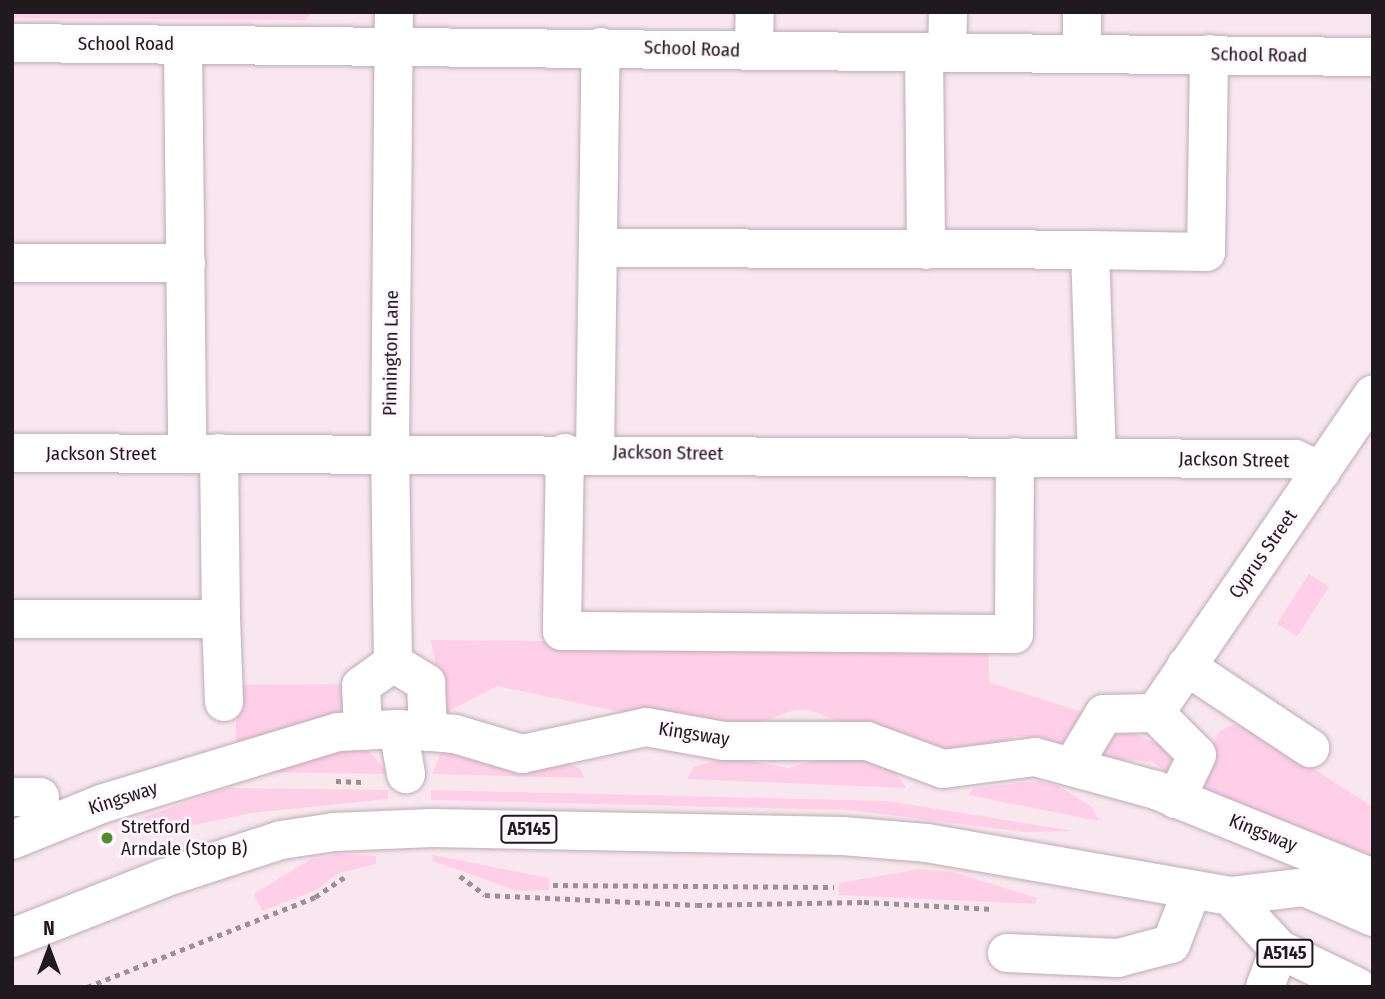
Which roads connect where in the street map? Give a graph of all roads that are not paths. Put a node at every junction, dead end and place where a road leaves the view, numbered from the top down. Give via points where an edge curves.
1 (755, 12) edge
2 (948, 12) edge
3 (1082, 12) edge
4 (394, 28) edge
5 (595, 35) edge
6 (12, 43) edge
7 (183, 45) junction
8 (754, 51) junction
9 (936, 53) junction
10 (1082, 53) junction
11 (1209, 54) junction
12 (1373, 57) edge
13 (601, 248) junction
14 (926, 250) junction
15 (1090, 250) junction
16 (12, 263) edge
17 (186, 263) junction
18 (1373, 395) edge
19 (12, 453) edge
20 (580, 453) junction
21 (203, 454) junction
22 (390, 456) junction
23 (1015, 457) junction
24 (1097, 457) junction
25 (1321, 471) junction
26 (12, 619) edge
27 (221, 619) junction
28 (393, 663) junction
29 (1186, 666) junction
30 (223, 702) dead end
31 (1154, 713) junction
32 (396, 731) junction
33 (1310, 748) dead end
34 (1072, 767) junction
35 (406, 774) dead end
36 (1176, 799) junction
37 (31, 821) edge
38 (1373, 877) edge
39 (1192, 890) junction
40 (1230, 896) junction
41 (1373, 917) edge
42 (12, 938) edge
43 (1279, 949) junction
44 (1007, 953) dead end
45 (1265, 987) edge
46 (1357, 987) edge

1 - 8 street
2 - 9 street
3 - 10 street
4 - 5 street, School Road
4 - 7 street, School Road
4 - 22 street, Pinnington Lane
5 - 8 street, School Road
5 - 13 street
6 - 7 street, School Road
7 - 17 street
8 - 9 street, School Road
9 - 10 street, School Road
9 - 14 street
10 - 11 street, School Road
11 - 12 street, School Road
11 - 15 street via 1206,252
13 - 14 street
13 - 20 street
14 - 15 street
15 - 24 street
16 - 17 street
17 - 21 street
18 - 25 street, Cyprus Street
19 - 21 street, Jackson Street
20 - 22 street, Jackson Street
20 - 23 street, Jackson Street
20 - 23 street via 562,631 1014,634
21 - 22 street, Jackson Street
21 - 27 street
22 - 28 street, Pinnington Lane
23 - 24 street, Jackson Street
24 - 25 street, Jackson Street via 1295,459
25 - 29 street, Cyprus Street
26 - 27 street
27 - 30 street
28 - 32 street via 426,683
28 - 32 street via 361,686
29 - 31 street, Cyprus Street
29 - 33 street
31 - 34 street via 1104,714
31 - 36 street via 1197,755
32 - 34 street, Kingsway via 455,734 522,754 646,727 724,741 867,741 943,769 1035,757
32 - 35 street
32 - 37 street, Kingsway via 338,732
34 - 36 street, Kingsway
36 - 38 street, Kingsway
39 - 40 street, A5145
39 - 42 street, A5145 via 927,843 843,836 382,828 281,840 233,853
39 - 44 street via 1171,944 1118,958
40 - 41 street via 1305,887
40 - 43 street, A5145
43 - 45 street
43 - 46 street, A5145

